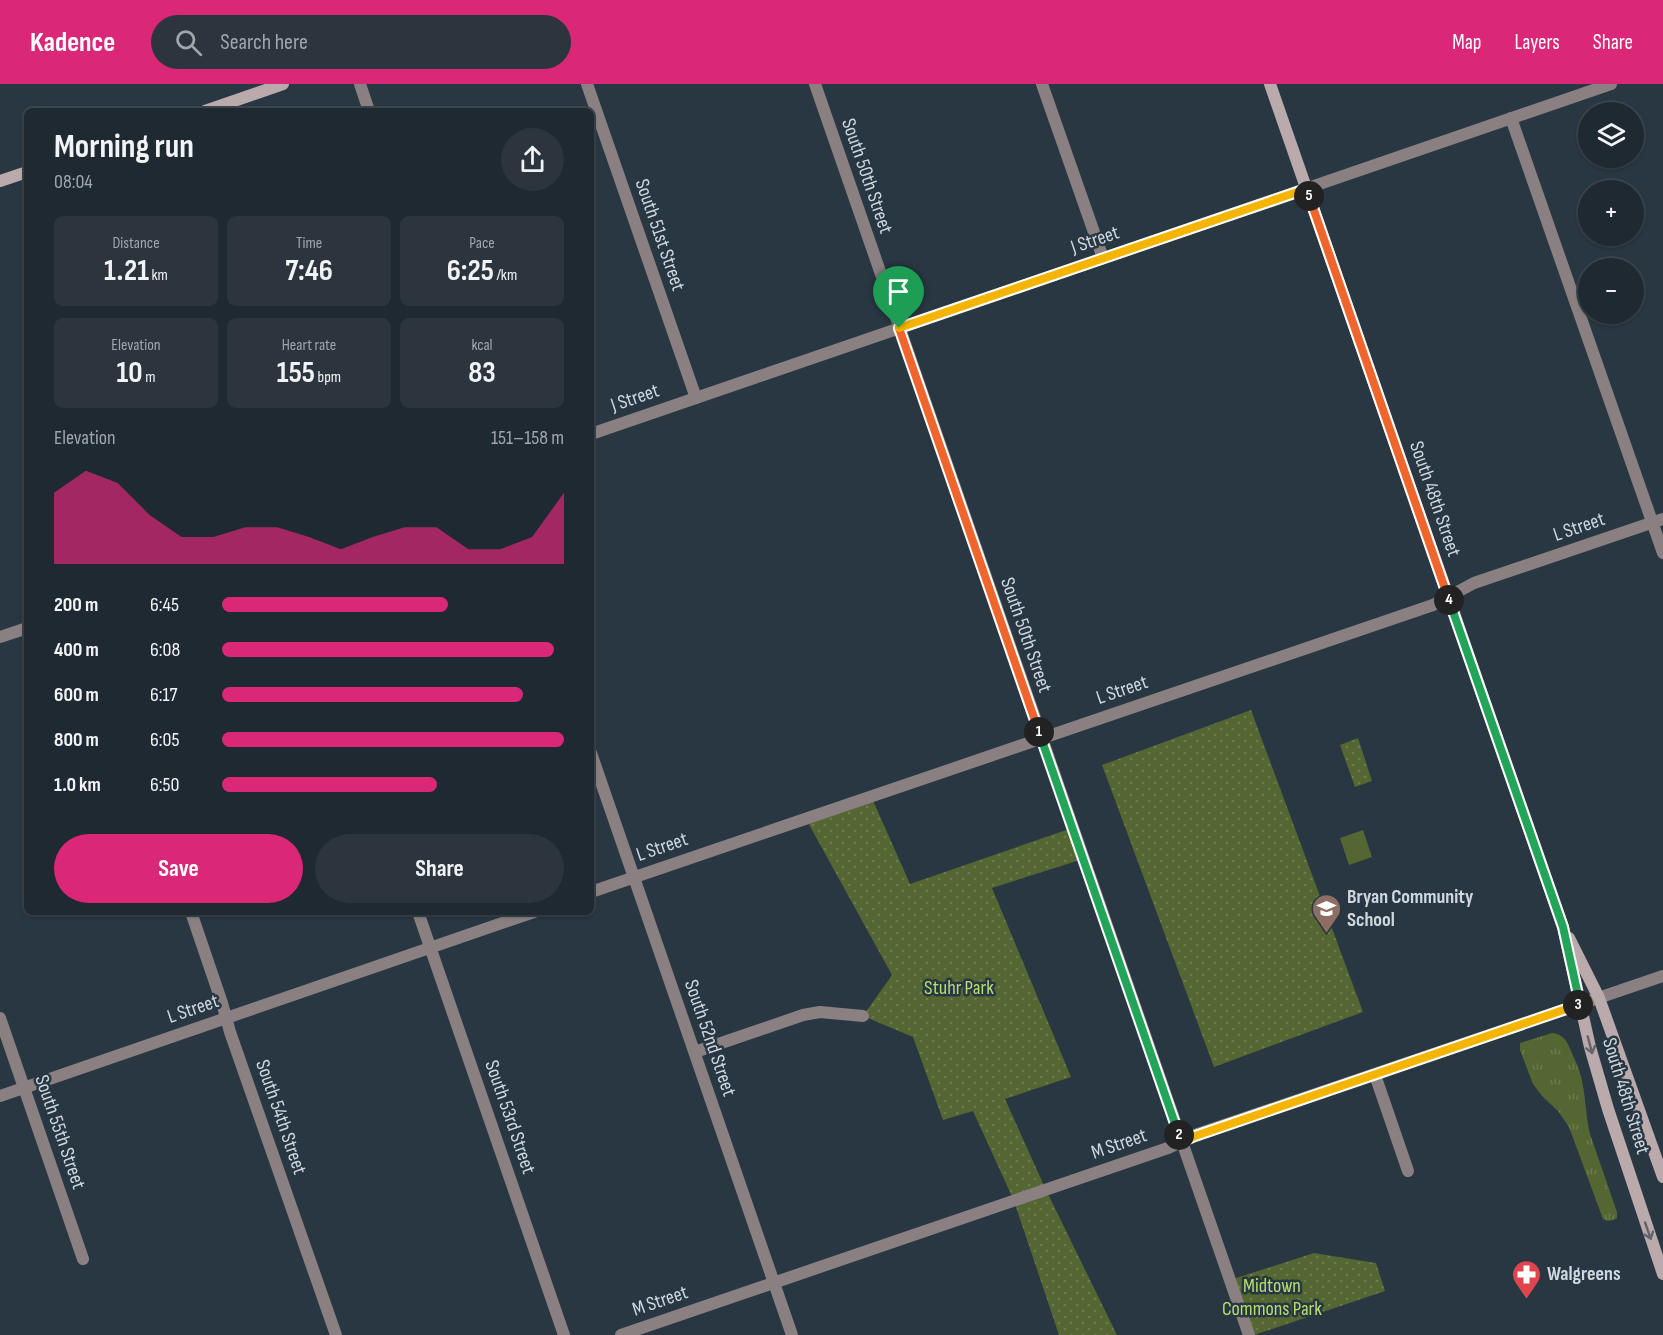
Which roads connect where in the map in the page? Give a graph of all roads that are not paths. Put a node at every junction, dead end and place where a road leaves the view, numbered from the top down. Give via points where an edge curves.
1 (283, 84) edge
2 (360, 84) edge
3 (587, 84) edge
4 (815, 84) edge
5 (1042, 84) edge
6 (1270, 84) edge
7 (1611, 84) edge
8 (214, 108) edge
9 (368, 108) edge
10 (1511, 118) junction
11 (24, 173) edge
12 (0, 181) edge
13 (1306, 189) junction
14 (1103, 258) junction
15 (899, 328) junction
16 (696, 398) junction
17 (594, 433) edge
18 (1657, 520) edge
19 (1663, 554) edge
20 (1448, 597) junction
21 (24, 629) edge
22 (0, 637) edge
23 (1041, 739) junction
24 (594, 762) edge
25 (634, 878) junction
26 (594, 891) edge
27 (192, 915) edge
28 (419, 915) edge
29 (525, 915) edge
30 (1563, 927) junction
31 (430, 948) junction
32 (1663, 976) edge
33 (1599, 998) junction
34 (1580, 1004) junction
35 (863, 1016) dead end
36 (0, 1018) edge
37 (226, 1018) junction
38 (695, 1052) junction
39 (1375, 1075) junction
40 (24, 1087) junction
41 (0, 1096) edge
42 (1181, 1142) junction
43 (1408, 1171) dead end
44 (1663, 1177) edge
45 (83, 1259) dead end
46 (1663, 1274) edge
47 (774, 1283) junction
48 (336, 1335) edge
49 (564, 1335) edge
50 (621, 1335) edge
51 (792, 1335) edge
52 (1249, 1335) edge

1 - 8 main road
2 - 9 street
3 - 16 street, South 51st Street
4 - 15 street, South 50th Street
5 - 14 street
6 - 13 main road, South 48th Street
7 - 10 street, J Street
10 - 13 street, J Street
10 - 18 street
11 - 12 main road
13 - 14 street, J Street
13 - 20 main road, South 48th Street
14 - 15 street, J Street
15 - 16 street, J Street
15 - 23 street, South 50th Street
16 - 17 street, J Street
18 - 19 street
18 - 20 street, L Street via 1474,583
20 - 23 street, L Street
20 - 30 main road, South 48th Street
21 - 22 street
23 - 25 street, L Street
23 - 42 street, South 50th Street
24 - 25 street, South 52nd Street
25 - 26 street, L Street
25 - 38 street, South 52nd Street
27 - 37 street, South 54th Street
28 - 31 street, South 53rd Street
29 - 31 street, L Street
30 - 33 main road, South 48th Street
30 - 34 main road, South 48th Street
31 - 37 street, L Street
31 - 49 street, South 53rd Street
32 - 33 street, M Street
33 - 34 street, M Street
33 - 44 main road, South 48th Street
34 - 39 street, M Street
34 -> 46 main road, South 48th Street via 1608,1109
35 - 38 street via 820,1012 803,1015
36 - 40 street, South 55th Street
37 - 40 street, L Street
37 - 48 street, South 54th Street
38 - 47 street, South 52nd Street
39 - 42 street, M Street
39 - 43 street
40 - 41 street, L Street
40 - 45 street, South 55th Street
42 - 47 street, M Street
42 - 52 street, South 50th Street
47 - 50 street, M Street
47 - 51 street, South 52nd Street

